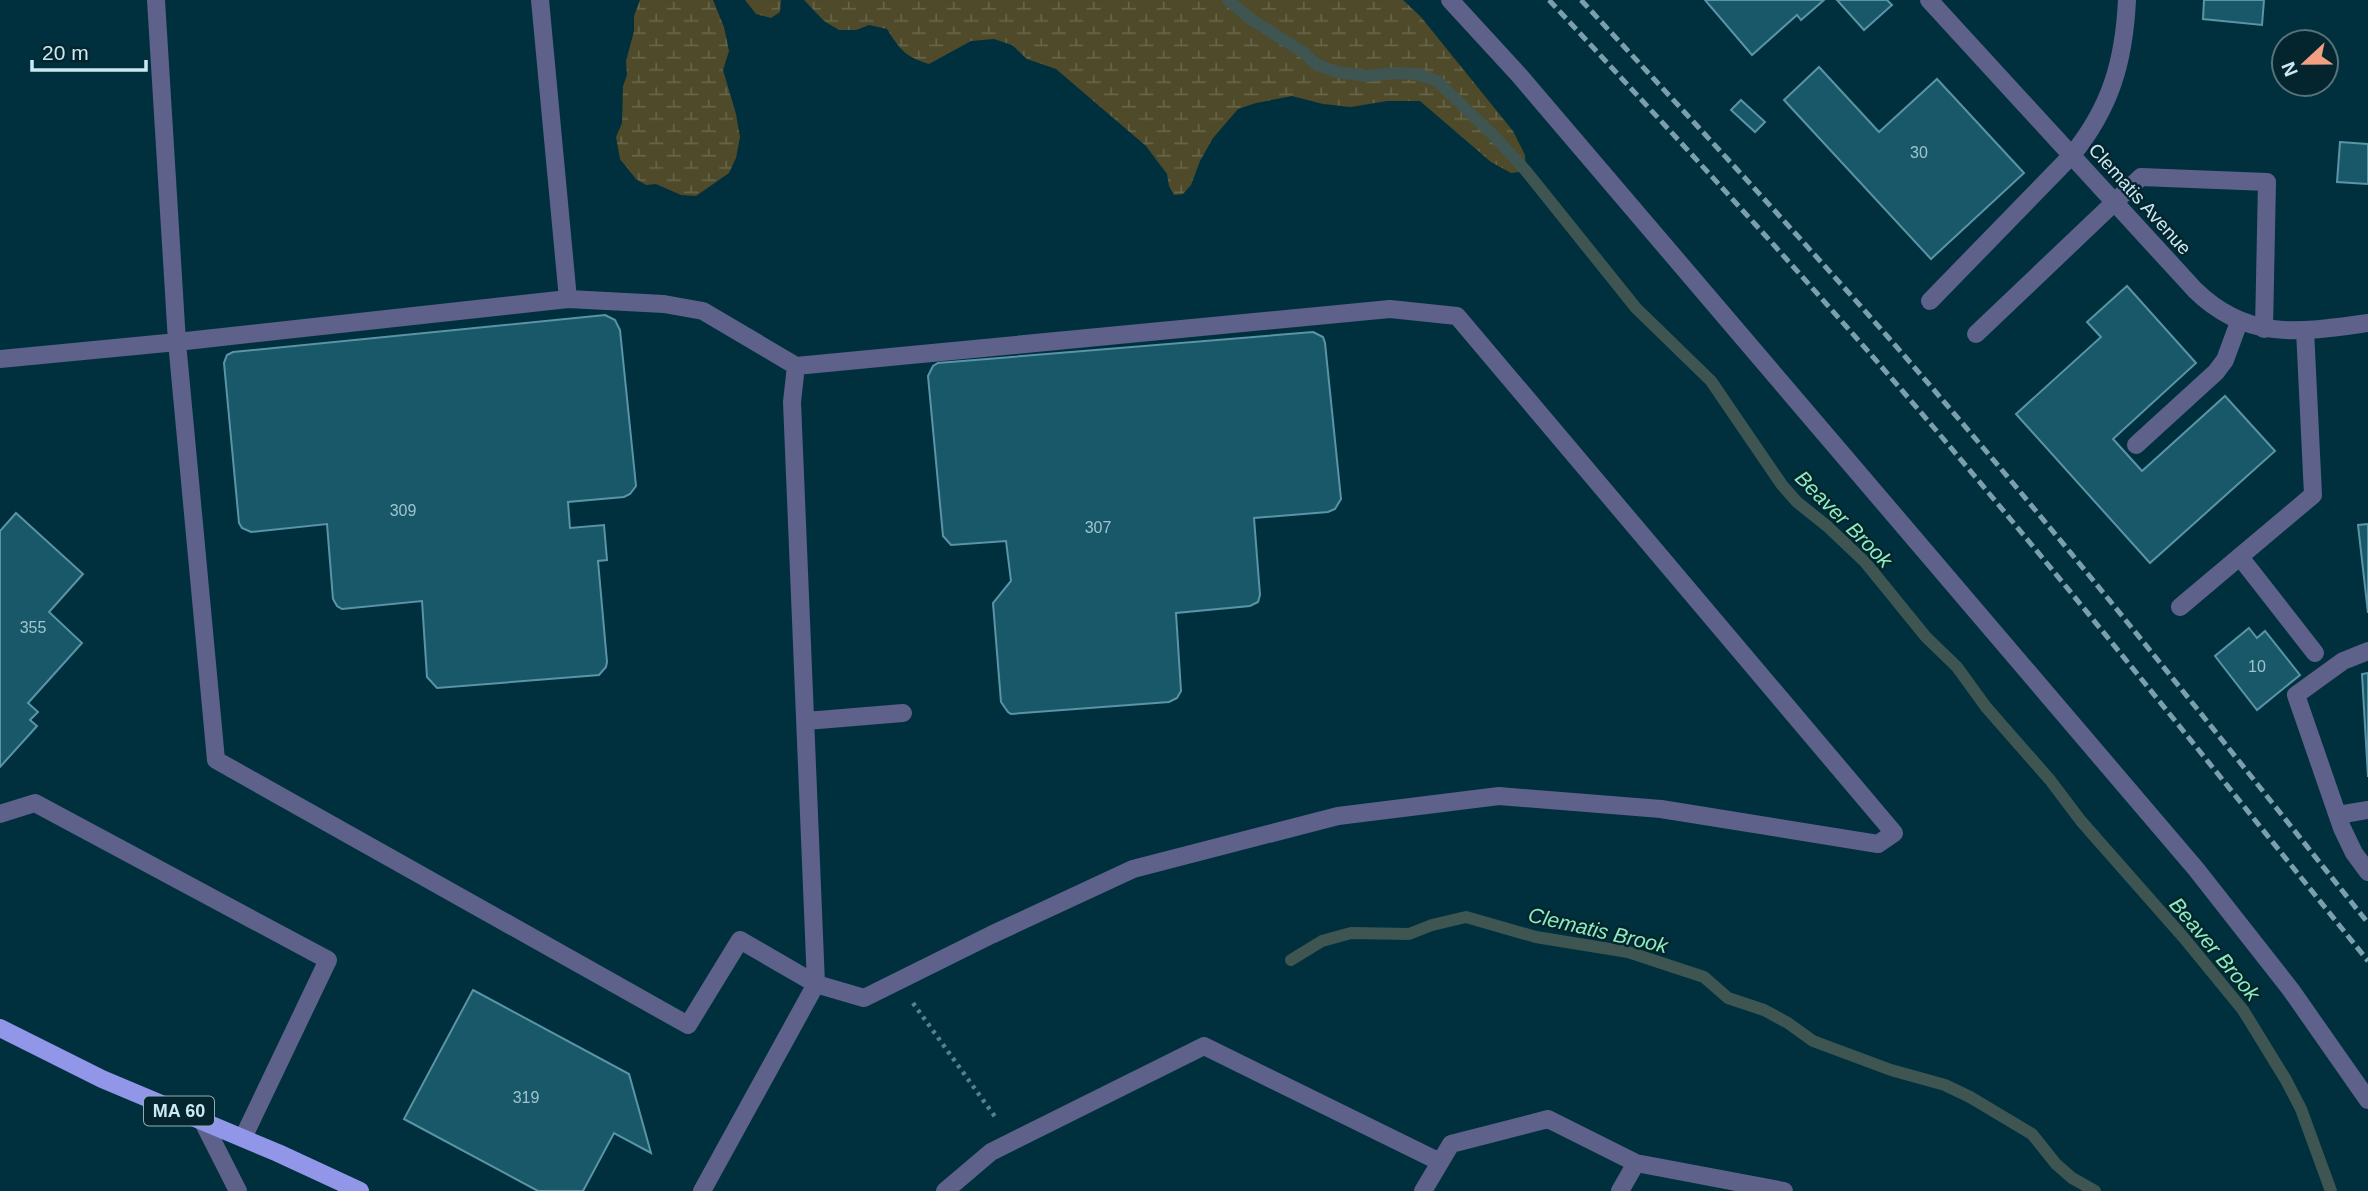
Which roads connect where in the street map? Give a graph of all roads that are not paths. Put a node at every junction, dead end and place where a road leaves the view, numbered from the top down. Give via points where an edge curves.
1 (156, 0) edge
2 (540, 0) edge
3 (1450, 0) edge
4 (1929, 0) edge
5 (2127, 0) edge
6 (2072, 155) junction
7 (2115, 202) junction
8 (568, 299) junction
9 (1930, 301) dead end
10 (2239, 322) junction
11 (2368, 323) edge
12 (2264, 329) junction
13 (2305, 330) junction
14 (1976, 334) dead end
15 (177, 342) junction
16 (0, 359) edge
17 (796, 366) junction
18 (2136, 445) dead end
19 (2240, 557) junction
20 (2180, 607) dead end
21 (2368, 651) edge
22 (2315, 653) dead end
23 (903, 713) dead end
24 (806, 721) junction
25 (2368, 810) edge
26 (0, 814) edge
27 (2338, 816) junction
28 (2368, 872) edge
29 (816, 984) junction
30 (0, 1028) edge
31 (2368, 1100) edge
32 (203, 1122) junction
33 (243, 1138) junction
34 (1440, 1162) junction
35 (1636, 1163) junction
36 (238, 1191) edge
37 (359, 1191) edge
38 (702, 1191) edge
39 (945, 1191) edge
40 (1423, 1191) edge
41 (1620, 1191) edge
42 (1784, 1191) edge

1 - 15 street
2 - 8 street
3 - 31 street via 2196,869 2291,990
4 - 6 street, Clematis Avenue
5 - 6 street via 2125,38 2115,78 2101,114
6 - 7 street, Clematis Avenue
6 - 9 street
7 - 10 street, Clematis Avenue via 2200,295
7 - 12 street via 2141,177 2267,181
7 - 14 street
8 - 15 street
8 - 17 street via 664,304 703,311
10 - 12 street, Clematis Avenue
10 - 18 street via 2216,372
11 - 13 street, Clematis Avenue
12 - 13 street, Clematis Avenue
13 - 19 street via 2313,495
15 - 16 street
15 - 29 street via 216,760 688,1025 740,940
17 - 24 street via 792,402
17 - 29 street via 1390,309 1457,316 1894,833 1878,844 1661,810 1499,796 1338,816 1133,869 864,998
19 - 20 street
19 - 22 street
21 - 27 street via 2343,661 2296,695
23 - 24 street
24 - 29 street
25 - 27 street
26 - 33 street via 35,803 328,960
27 - 28 street
29 - 38 street
30 - 32 main road, MA 60
32 - 33 main road, MA 60
32 - 36 street
33 - 37 main road, MA 60
34 - 35 street via 1451,1144 1548,1119
34 - 39 street via 1204,1046 991,1152
34 - 40 street
35 - 41 street
35 - 42 street

